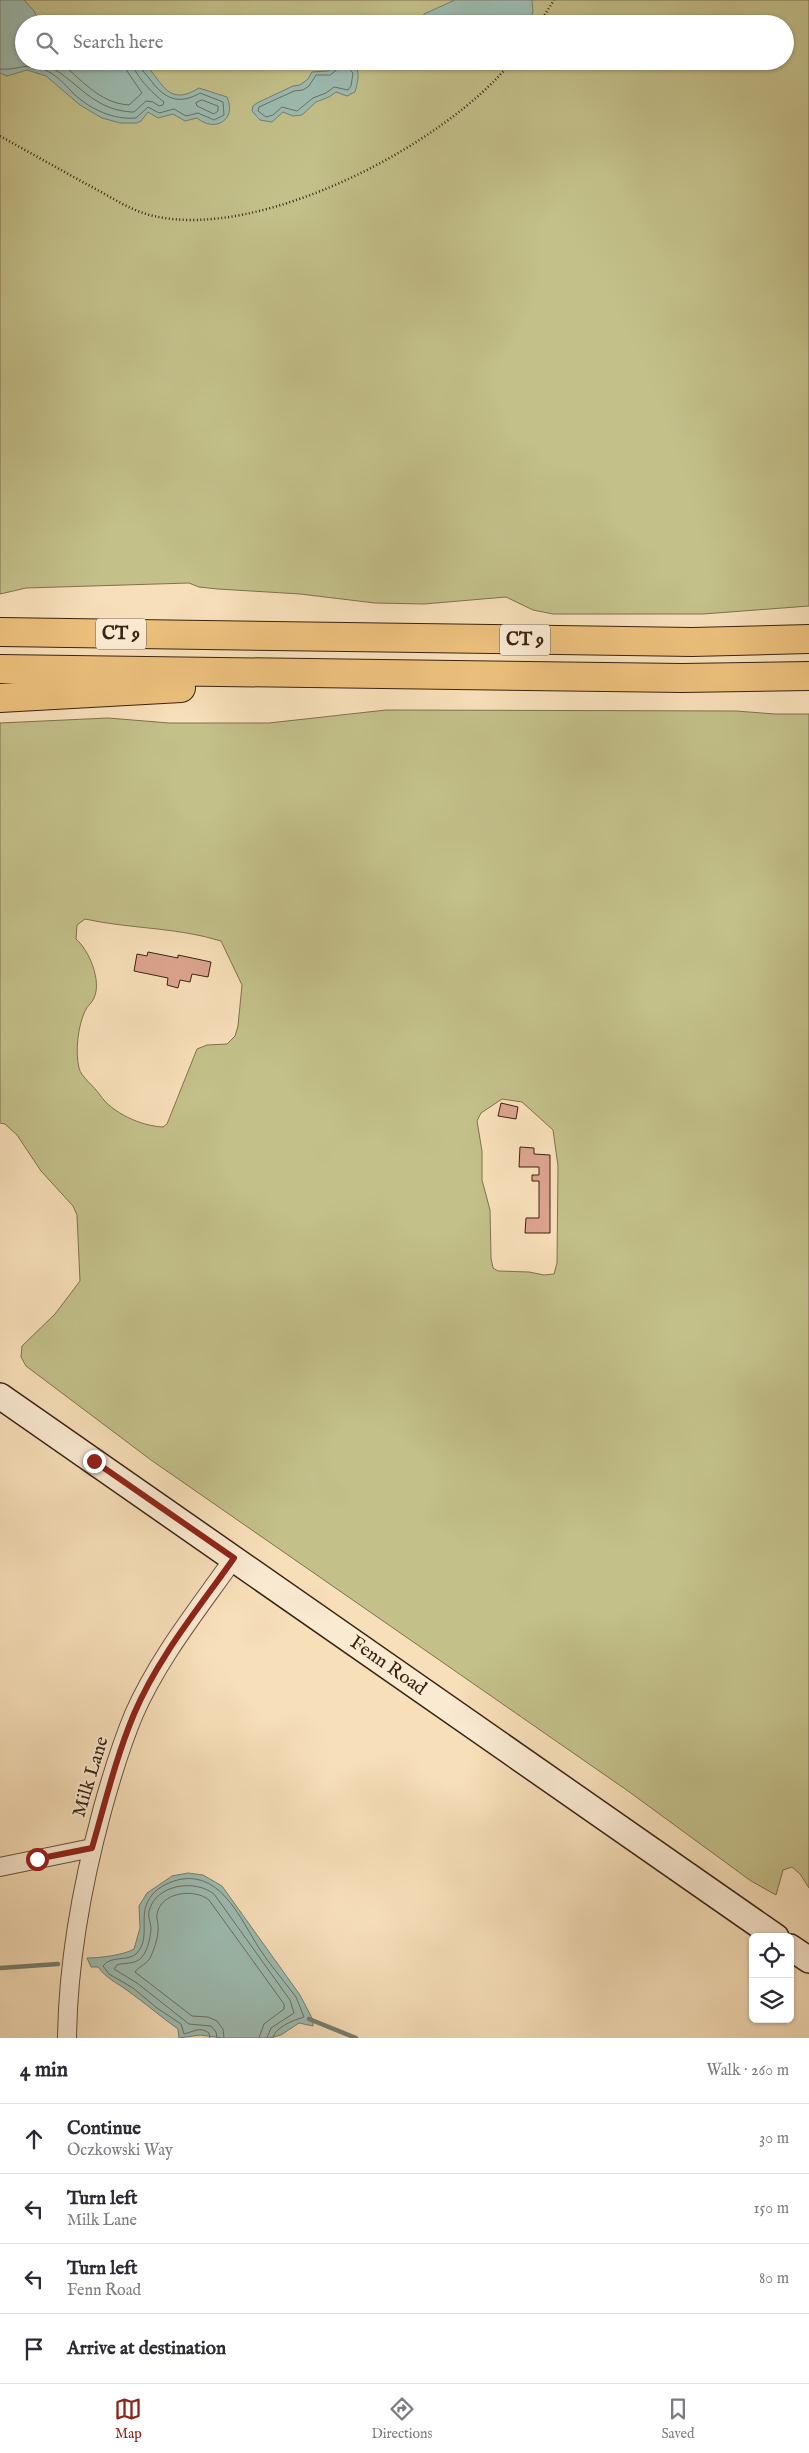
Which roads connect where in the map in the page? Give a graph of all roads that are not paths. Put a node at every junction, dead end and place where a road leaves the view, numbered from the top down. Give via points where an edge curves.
1 (0, 632) edge
2 (809, 639) edge
3 (0, 669) edge
4 (449, 675) junction
5 (809, 676) edge
6 (0, 698) edge
7 (0, 1396) edge
8 (234, 1558) junction
9 (92, 1848) junction
10 (0, 1867) edge
11 (770, 1933) edge
12 (794, 1950) edge
13 (809, 1960) edge
14 (67, 2038) edge

1 - 2 highway, CT 9 via 692,642
3 - 4 highway, CT 9
4 - 5 highway, CT 9
4 - 6 highway via 364,687 187,688
7 - 8 street, Fenn Road
8 - 9 street, Milk Lane via 164,1656 135,1712 116,1762
8 - 11 street, Fenn Road
9 - 10 street
9 - 14 street, Milk Lane via 73,1946
12 - 13 street

